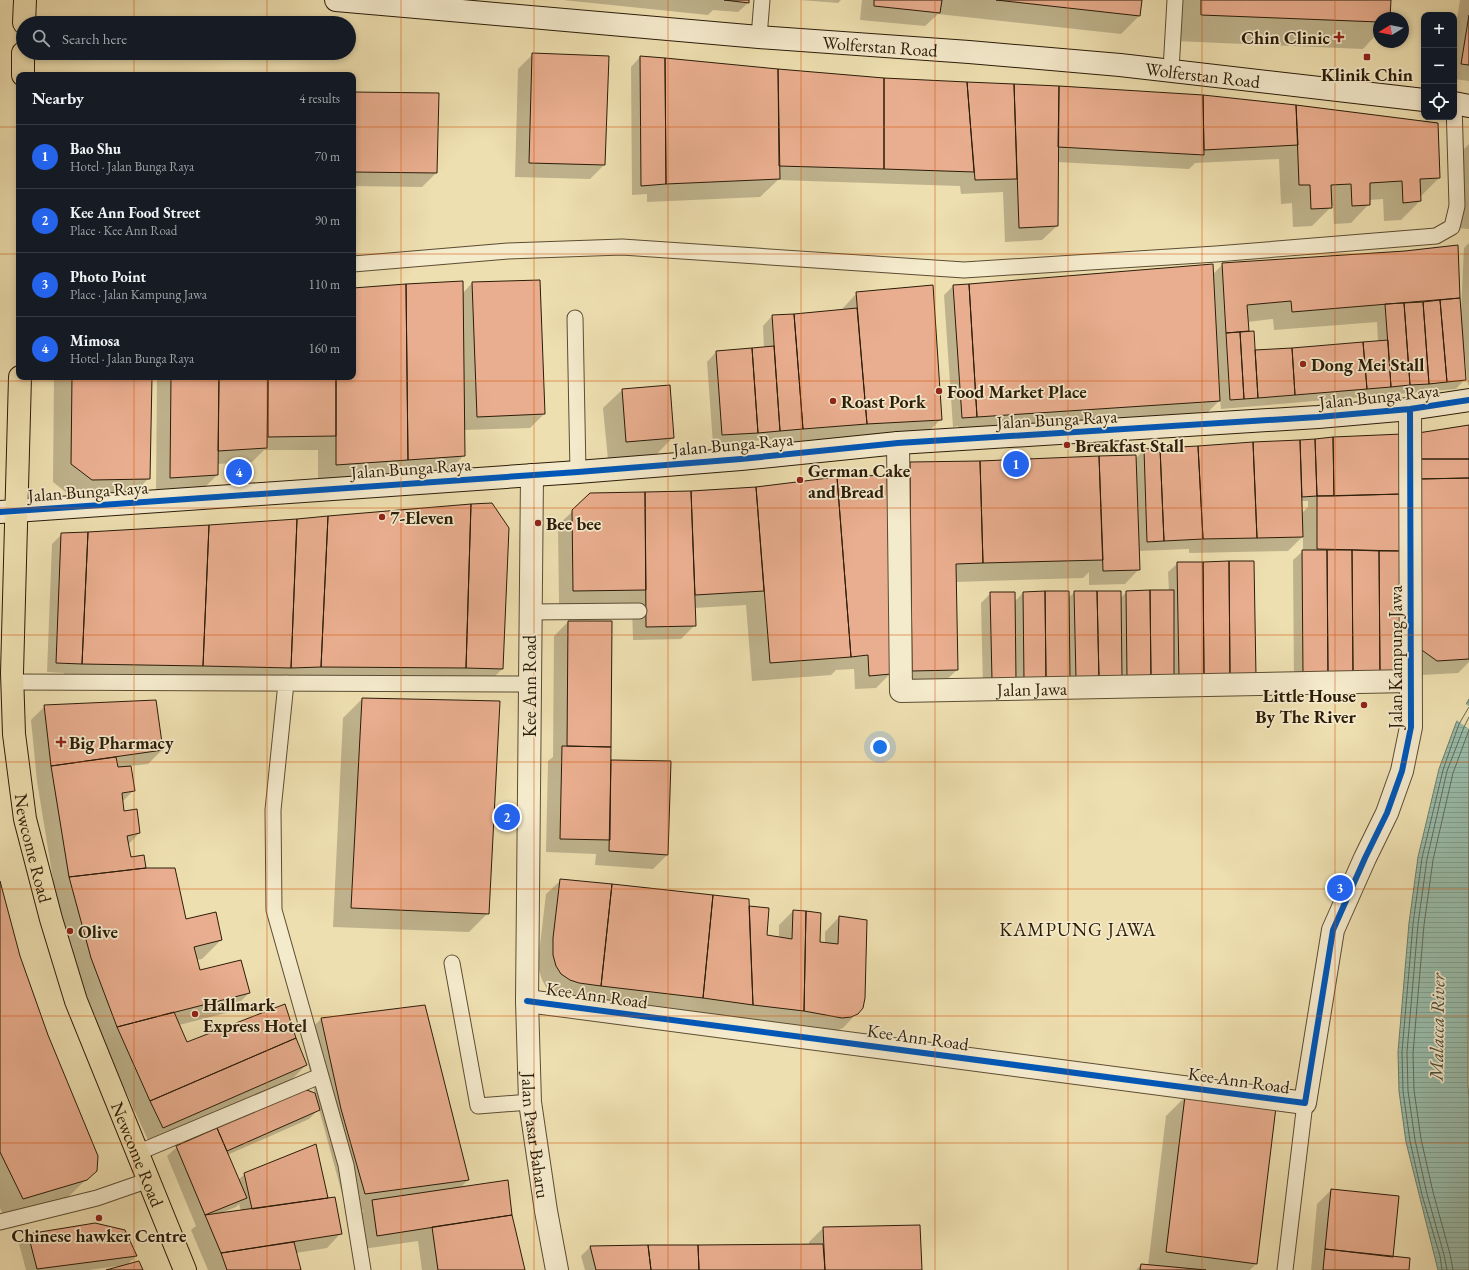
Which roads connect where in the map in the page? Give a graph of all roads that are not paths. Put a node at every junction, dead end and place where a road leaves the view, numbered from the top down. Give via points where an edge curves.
1 (25, 0) edge
2 (336, 0) edge
3 (762, 0) edge
4 (1175, 0) edge
5 (24, 16) edge
6 (759, 37) junction
7 (23, 60) edge
8 (1171, 70) junction
9 (22, 72) edge
10 (1421, 100) edge
11 (1457, 104) edge
12 (1469, 106) edge
13 (1454, 120) edge
14 (356, 264) edge
15 (575, 318) dead end
16 (20, 380) edge
17 (1462, 402) edge
18 (1410, 409) junction
19 (898, 443) junction
20 (578, 472) junction
21 (532, 474) junction
22 (9, 511) edge
23 (639, 611) dead end
24 (530, 612) junction
25 (8, 676) edge
26 (1410, 681) junction
27 (286, 683) junction
28 (530, 684) junction
29 (452, 963) dead end
30 (527, 1001) junction
31 (320, 1076) junction
32 (530, 1102) junction
33 (1305, 1103) junction
34 (137, 1153) junction
35 (149, 1180) junction
36 (0, 1222) edge
37 (185, 1270) edge
38 (363, 1270) edge
39 (556, 1270) edge
40 (1285, 1270) edge

1 - 5 main road
2 - 6 street, Wolferstan Road
3 - 6 lane
4 - 8 lane
6 - 8 street, Wolferstan Road
7 - 9 main road
8 - 10 street, Wolferstan Road
11 - 12 street
13 - 14 lane via 1457,206 1452,227 1436,236 1216,254 964,270 622,247 508,251
15 - 20 lane
16 - 22 main road, Newcome Road
17 - 18 street, Jalan Bunga Raya
18 - 19 street, Jalan Bunga Raya via 1233,423
18 - 26 street, Jalan Kampung Jawa
19 - 20 street, Jalan Bunga Raya
19 - 26 street, Jalan Jawa via 901,691
20 - 21 street, Jalan Bunga Raya
21 - 22 street, Jalan Bunga Raya
21 - 24 street, Kee Ann Road
22 - 25 main road, Newcome Road
23 - 24 lane
24 - 28 street, Kee Ann Road
25 - 27 lane
25 - 34 main road, Newcome Road via 25,819 52,919 76,1001
26 - 33 street, Jalan Kampung Jawa via 1411,727 1402,771 1387,813 1333,930
27 - 28 lane
27 - 31 lane via 273,810 274,910
28 - 30 street, Kee Ann Road
29 - 32 lane via 478,1106
30 - 32 street, Jalan Pasar Baharu
30 - 33 street, Kee Ann Road
31 - 34 lane
31 - 38 lane via 346,1165
32 - 39 street, Jalan Pasar Baharu
33 - 40 lane
34 - 35 main road, Newcome Road
35 - 36 lane via 97,1198
35 - 37 main road, Newcome Road

